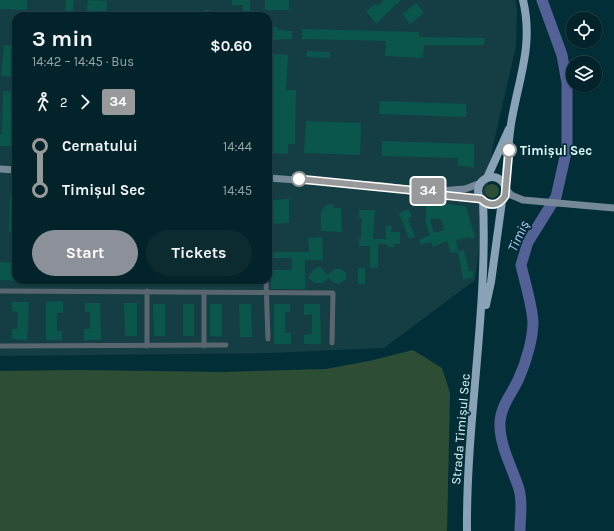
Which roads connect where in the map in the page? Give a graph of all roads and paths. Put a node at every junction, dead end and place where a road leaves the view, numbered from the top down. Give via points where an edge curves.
1 (523, 0) edge
2 (511, 124) junction
3 (0, 169) edge
4 (12, 170) edge
5 (272, 178) edge
6 (484, 180) junction
7 (505, 187) junction
8 (430, 192) junction
9 (482, 200) junction
10 (502, 200) junction
11 (525, 201) junction
12 (614, 208) edge
13 (266, 284) edge
14 (0, 291) edge
15 (147, 291) junction
16 (204, 292) junction
17 (267, 292) junction
18 (481, 329) junction
19 (268, 338) dead end
20 (332, 343) dead end
21 (226, 345) dead end
22 (0, 346) edge
23 (146, 346) junction
24 (204, 346) junction
25 (467, 531) edge

1 - 2 main road via 527,20 527,47
2 - 6 main road
2 - 7 main road
3 - 4 main road
5 - 8 main road via 351,183
6 - 7 main road via 495,178
6 - 8 main road via 465,189
6 - 9 main road via 478,191
7 - 10 main road
7 - 11 main road via 511,195
8 - 9 main road
9 - 10 main road via 491,204
9 - 18 main road, Strada Timișul Sec via 484,263
10 - 11 main road
10 - 18 main road, Strada Timișul Sec via 491,282
11 - 12 main road
13 - 17 street
14 - 15 street
15 - 16 street
15 - 23 street
16 - 17 street
16 - 24 street
17 - 19 street
17 - 20 street via 333,293
18 - 25 main road, Strada Timișul Sec via 468,454
21 - 24 street
22 - 23 street
23 - 24 street

